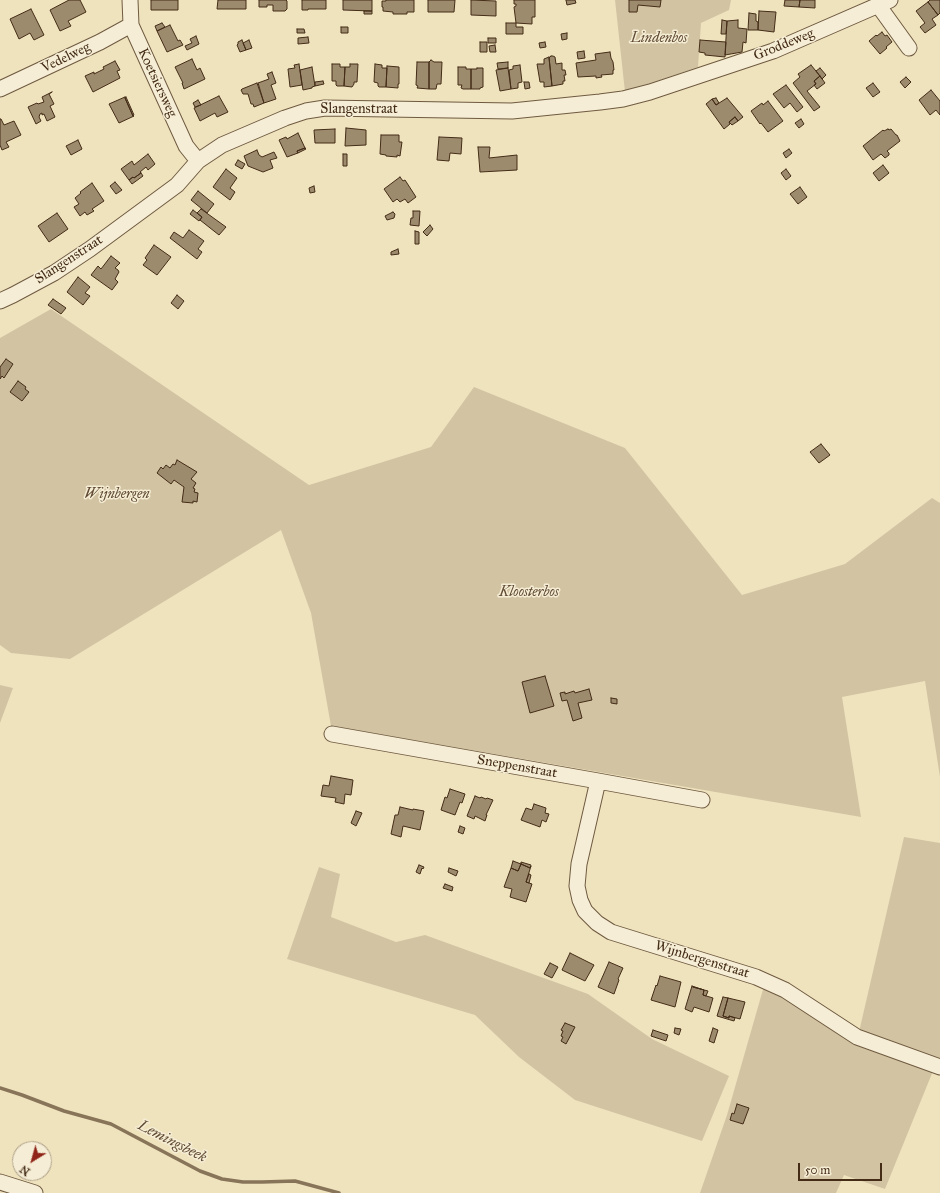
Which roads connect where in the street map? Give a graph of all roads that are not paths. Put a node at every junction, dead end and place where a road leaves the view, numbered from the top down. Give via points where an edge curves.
1 (130, 0) edge
2 (884, 3) edge
3 (130, 25) junction
4 (909, 48) dead end
5 (676, 83) joint
6 (0, 89) edge
7 (198, 161) junction
8 (0, 301) edge
9 (332, 734) dead end
10 (598, 781) junction
11 (702, 800) dead end
12 (940, 1068) edge
13 (0, 1182) edge
14 (35, 1193) edge

1 - 3 street, Koetsiersweg
2 - 4 street
2 - 5 street, Groddeweg via 773,51
3 - 6 street, Vedelweg via 100,42
3 - 7 street, Koetsiersweg via 186,146
5 - 7 street, Slangenstraat via 600,102 512,111 324,108 285,118 222,146
7 - 8 street, Slangenstraat via 177,185 90,249 54,273
9 - 10 street, Sneppenstraat
10 - 11 street, Sneppenstraat
10 - 12 street, Wijnbergenstraat via 579,864 577,886 585,911 597,923 611,932 756,977 785,990 857,1037
13 - 14 street

